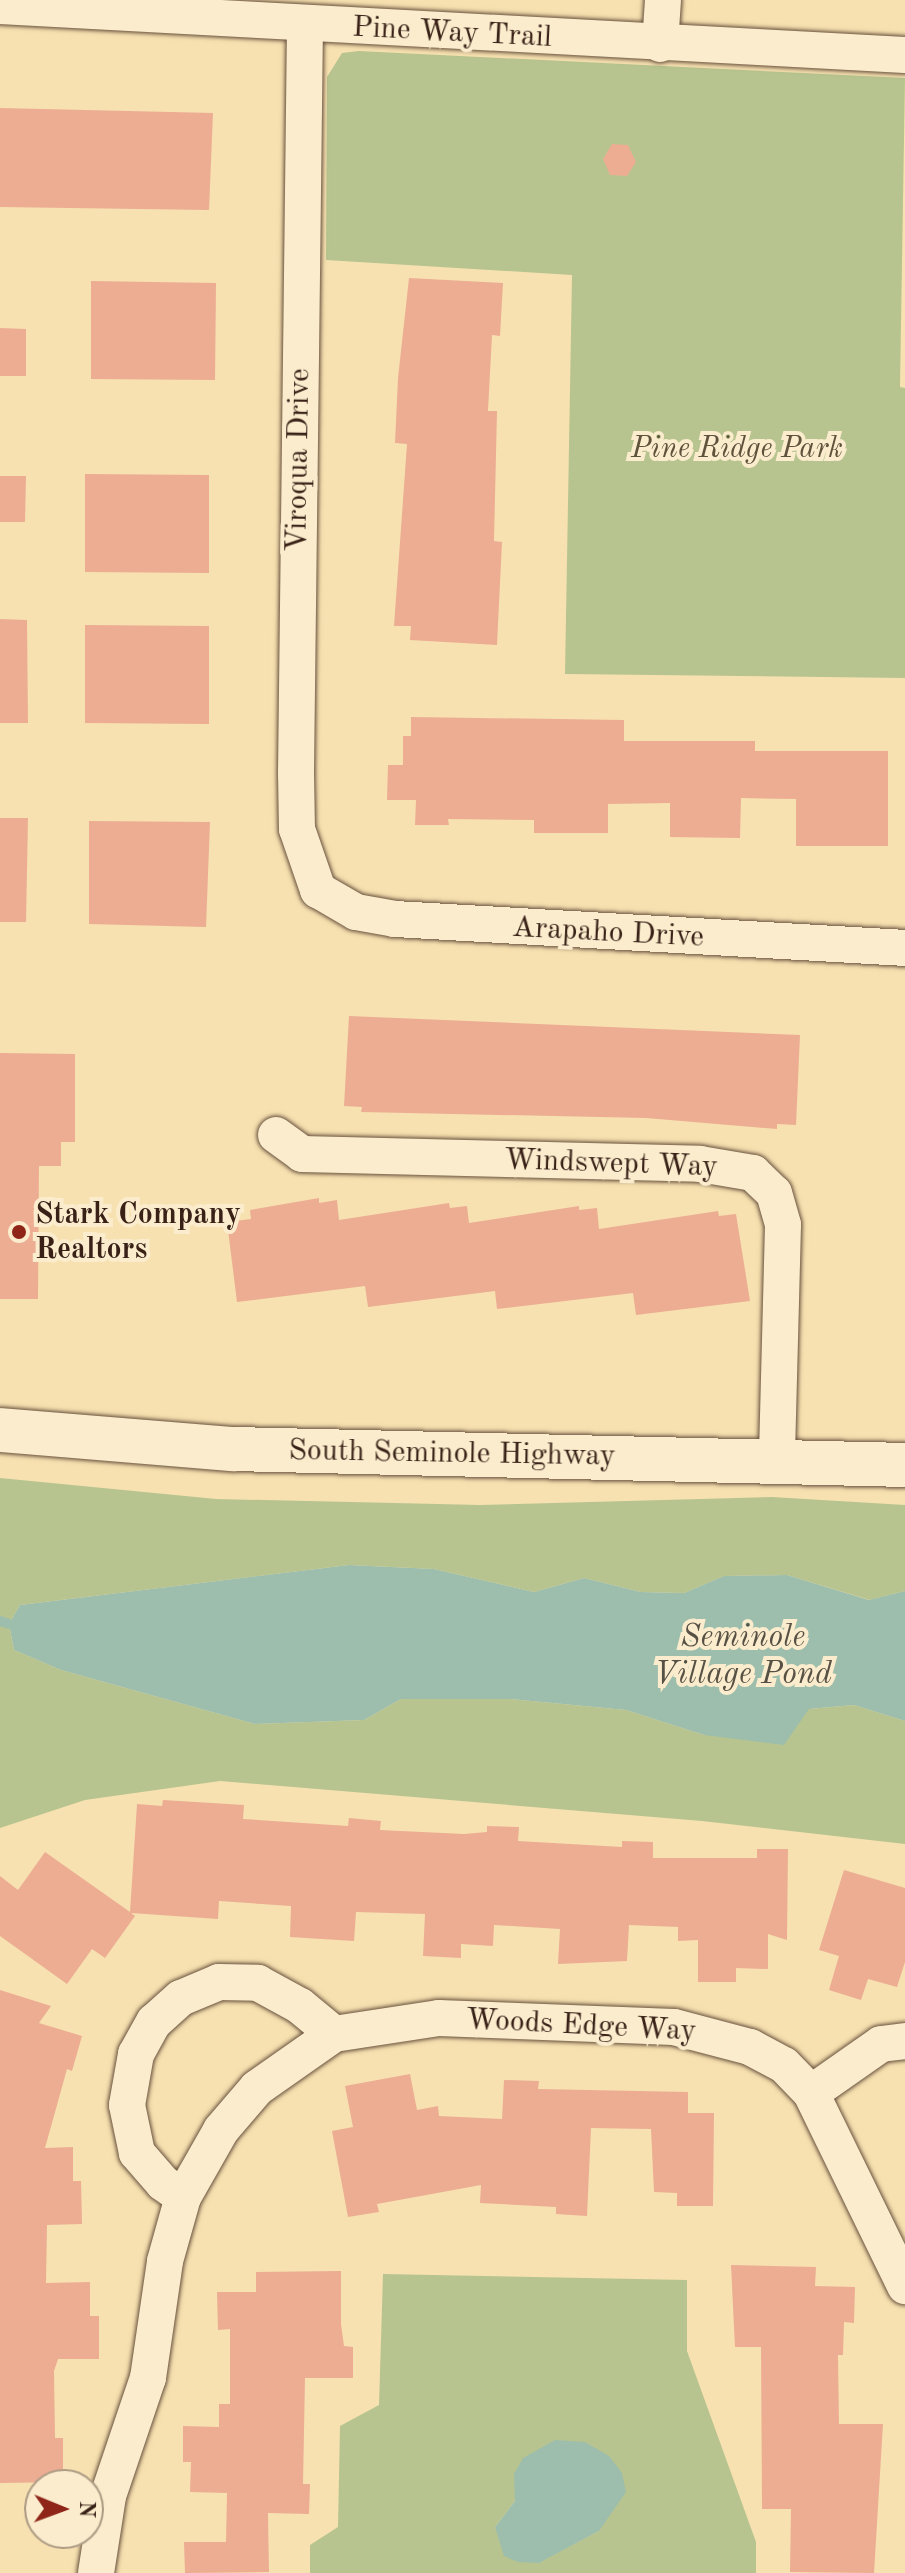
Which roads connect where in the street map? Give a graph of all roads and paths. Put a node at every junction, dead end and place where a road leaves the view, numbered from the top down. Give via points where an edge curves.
1 (663, 0) edge
2 (54, 5) edge
3 (0, 6) edge
4 (328, 17) edge
5 (660, 44) junction
6 (905, 55) edge
7 (318, 890) joint
8 (905, 948) edge
9 (276, 1135) dead end
10 (0, 1430) edge
11 (777, 1458) junction
12 (905, 1465) edge
13 (334, 2034) junction
14 (905, 2041) edge
15 (811, 2093) junction
16 (183, 2197) junction
17 (901, 2264) edge
18 (96, 2573) edge

1 - 5 street
2 - 3 street, Pine Way Trail
2 - 4 street, Pine Way Trail
4 - 5 street, Pine Way Trail
4 - 7 street, Viroqua Drive via 296,773 297,829
5 - 6 street, Pine Way Trail
7 - 8 street, Arapaho Drive via 347,909 395,919
9 - 11 street, Windswept Way via 302,1154 700,1164 753,1173 774,1193 783,1225
10 - 11 street, South Seminole Highway via 233,1449
11 - 12 street, South Seminole Highway
13 - 15 street, Woods Edge Way via 439,2018 674,2027 750,2047 784,2065
13 - 16 street, Woods Edge Way via 257,2088 221,2130
13 - 16 street via 300,2006 258,1983 219,1982 181,1998 154,2022 136,2054 127,2105 137,2153
14 - 15 street via 881,2044
15 - 17 street, Woods Edge Way
16 - 18 street, Woods Edge Way via 165,2261 148,2378 108,2496

